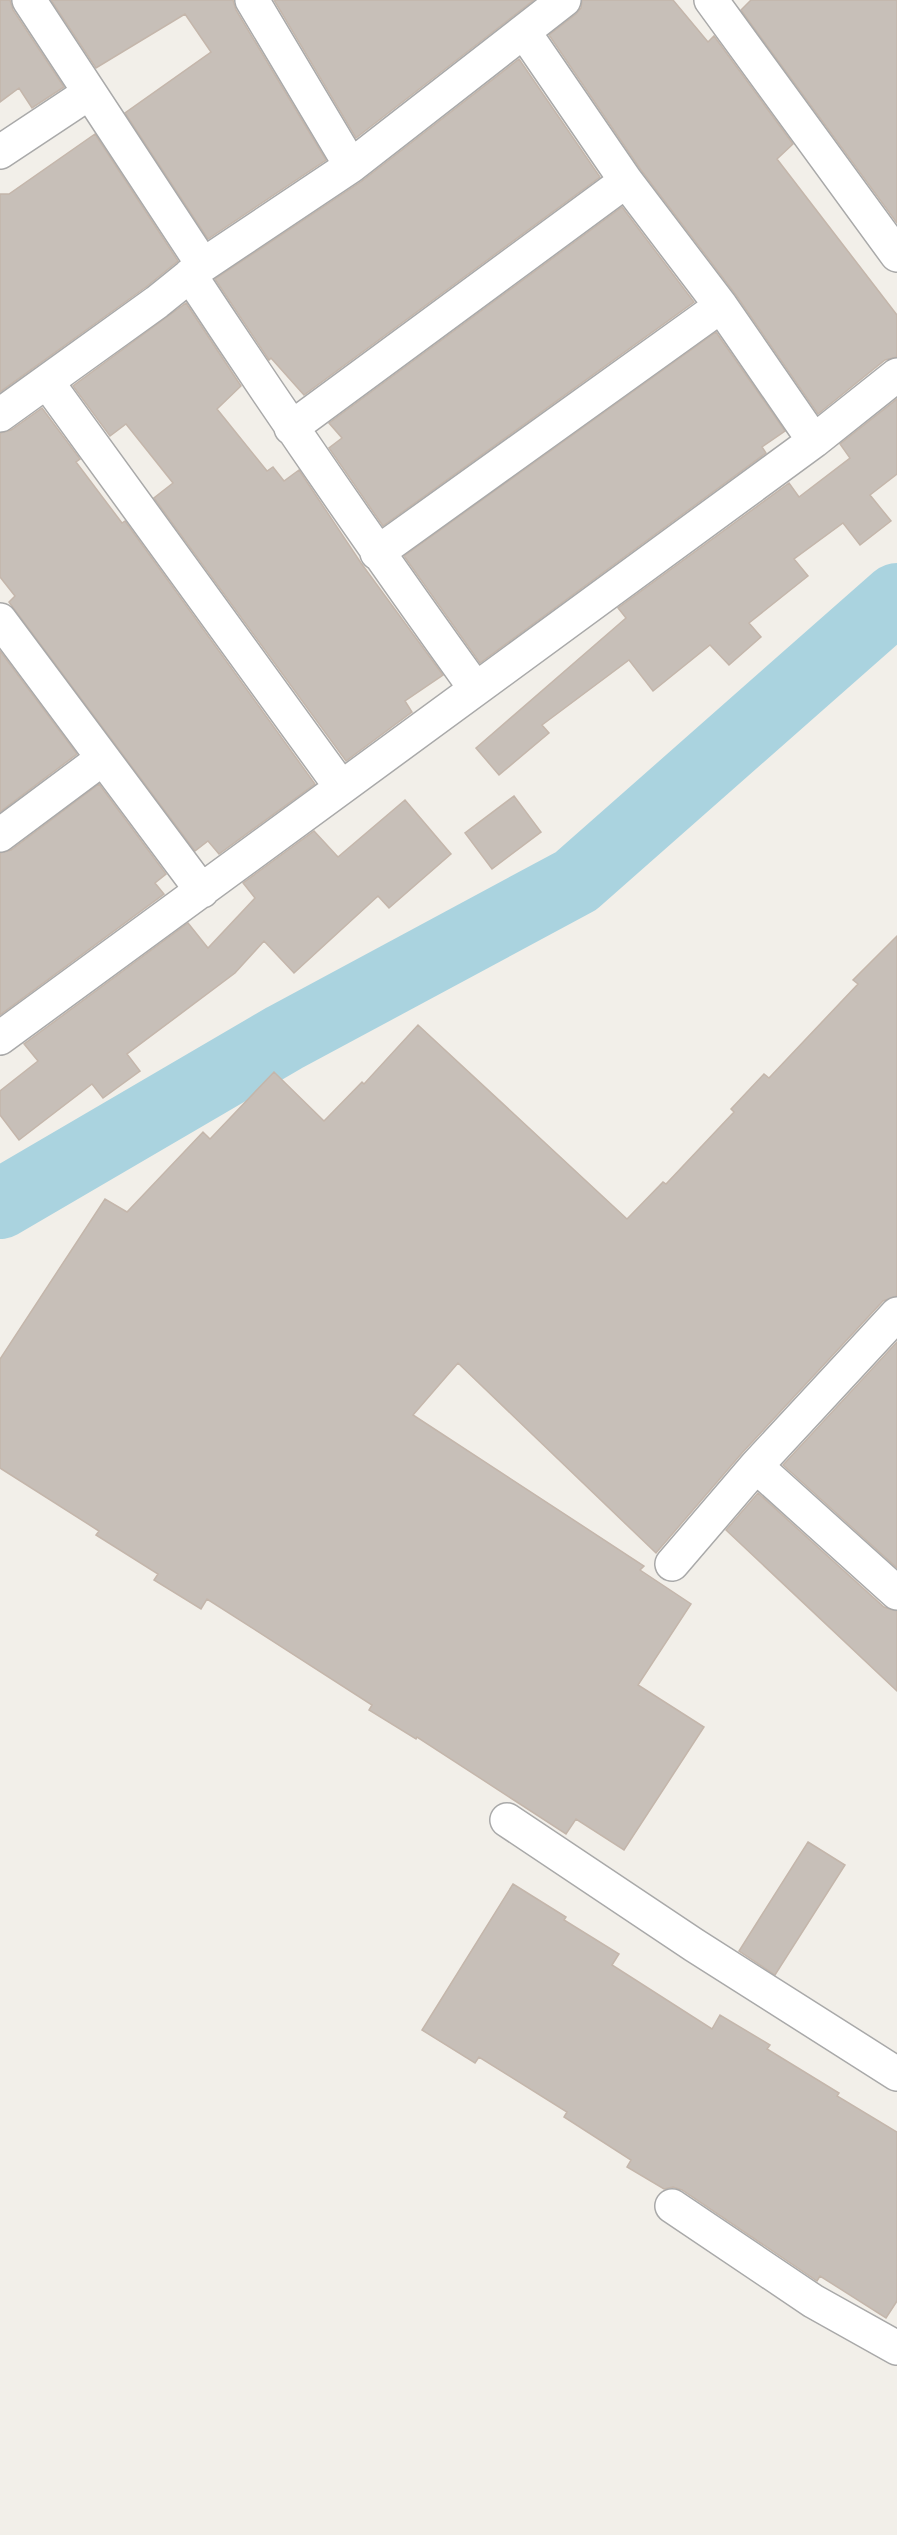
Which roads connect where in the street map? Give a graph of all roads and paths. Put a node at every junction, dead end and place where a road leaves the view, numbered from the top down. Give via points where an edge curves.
1 (28, 0) edge
2 (252, 0) edge
3 (564, 0) edge
4 (711, 0) edge
5 (524, 32) junction
6 (89, 93) junction
7 (0, 152) edge
8 (351, 166) junction
9 (626, 181) junction
10 (897, 255) edge
11 (197, 270) junction
12 (720, 306) junction
13 (897, 375) edge
14 (47, 382) junction
15 (0, 415) edge
16 (291, 428) junction
17 (814, 441) junction
18 (377, 553) junction
19 (2, 628) edge
20 (475, 688) junction
21 (102, 759) junction
22 (341, 788) junction
23 (0, 835) edge
24 (202, 891) junction
25 (0, 1038) edge
26 (897, 1314) edge
27 (756, 1466) junction
28 (672, 1564) dead end
29 (897, 1593) edge
30 (507, 1820) dead end
31 (897, 2073) edge
32 (672, 2206) dead end
33 (897, 2348) edge

1 - 6 street
2 - 8 street
3 - 5 street
4 - 10 street
5 - 8 street
5 - 9 street
6 - 7 street
6 - 11 street
8 - 11 street
9 - 12 street
9 - 16 street
11 - 14 street
11 - 16 street
12 - 17 street
12 - 18 street
13 - 17 street
14 - 15 street
14 - 22 street
16 - 18 street
17 - 20 street
18 - 20 street
19 - 21 street
20 - 22 street
21 - 23 street
21 - 24 street
22 - 24 street
24 - 25 street
26 - 27 street
27 - 28 street
27 - 29 street
30 - 31 street via 694,1945
32 - 33 street via 813,2301

